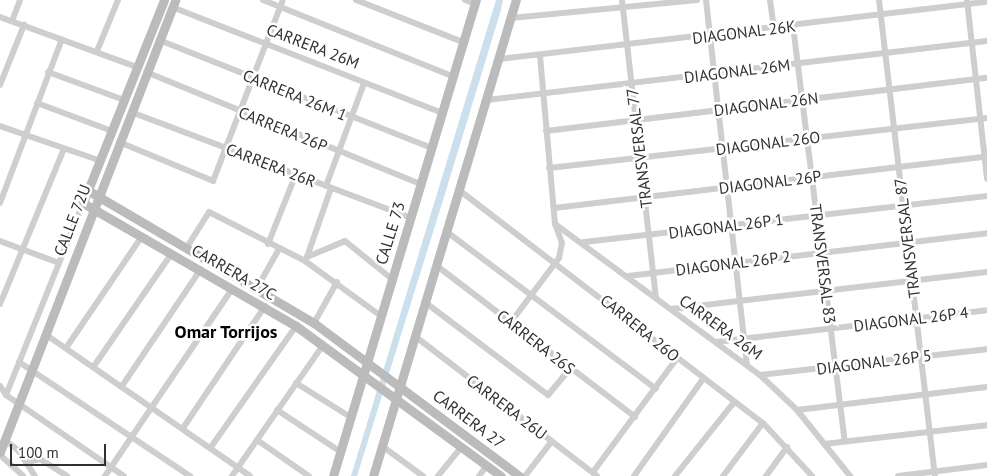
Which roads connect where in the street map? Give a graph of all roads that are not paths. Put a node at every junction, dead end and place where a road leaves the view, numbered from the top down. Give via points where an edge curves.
1 (20, 0) edge
2 (117, 0) edge
3 (164, 0) edge
4 (263, 0) edge
5 (356, 0) edge
6 (465, 0) edge
7 (516, 0) edge
8 (622, 0) edge
9 (697, 0) edge
10 (706, 0) edge
11 (770, 0) edge
12 (880, 0) edge
13 (476, 2) edge
14 (967, 2) edge
15 (987, 2) edge
16 (282, 3) edge
17 (174, 4) edge
18 (623, 8) junction
19 (881, 15) junction
20 (0, 16) edge
21 (512, 18) junction
22 (12, 21) junction
23 (24, 25) junction
24 (793, 26) junction
25 (774, 28) junction
26 (712, 35) junction
27 (62, 39) junction
28 (159, 40) junction
29 (987, 41) edge
30 (466, 43) junction
31 (971, 43) junction
32 (266, 44) junction
33 (627, 45) junction
34 (97, 51) junction
35 (885, 53) junction
36 (540, 55) junction
37 (500, 59) junction
38 (797, 64) junction
39 (137, 67) junction
40 (48, 72) junction
41 (146, 72) junction
42 (716, 73) junction
43 (456, 77) junction
44 (252, 78) junction
45 (987, 78) edge
46 (975, 79) junction
47 (364, 83) junction
48 (632, 83) junction
49 (0, 85) edge
50 (890, 89) junction
51 (542, 94) junction
52 (124, 100) junction
53 (487, 100) junction
54 (802, 100) junction
55 (36, 103) junction
56 (720, 109) junction
57 (239, 111) junction
58 (131, 112) junction
59 (443, 113) junction
60 (351, 117) junction
61 (984, 118) edge
62 (636, 120) junction
63 (0, 126) edge
64 (894, 128) junction
65 (112, 131) junction
66 (546, 131) junction
67 (25, 135) junction
68 (807, 138) junction
69 (119, 142) junction
70 (225, 148) junction
71 (432, 148) junction
72 (724, 148) junction
73 (64, 150) junction
74 (339, 151) junction
75 (986, 156) edge
76 (640, 157) junction
77 (101, 161) junction
78 (899, 166) junction
79 (549, 168) junction
80 (296, 174) junction
81 (812, 177) junction
82 (987, 180) edge
83 (421, 184) junction
84 (328, 186) junction
85 (729, 186) junction
86 (459, 190) junction
87 (89, 191) junction
88 (97, 196) junction
89 (644, 196) junction
90 (987, 196) edge
91 (0, 203) edge
92 (83, 204) junction
93 (904, 205) junction
94 (93, 208) junction
95 (554, 208) junction
96 (816, 215) junction
97 (411, 218) junction
98 (555, 224) junction
99 (734, 225) junction
100 (447, 232) junction
101 (987, 233) edge
102 (649, 235) junction
103 (142, 236) junction
104 (0, 241) edge
105 (584, 242) junction
106 (908, 243) junction
107 (268, 244) junction
108 (187, 247) junction
109 (22, 249) junction
110 (279, 249) junction
111 (172, 253) junction
112 (821, 253) junction
113 (306, 259) junction
114 (556, 262) junction
115 (59, 263) junction
116 (738, 263) junction
117 (437, 266) junction
118 (201, 269) junction
119 (987, 272) edge
120 (653, 273) junction
121 (628, 276) junction
122 (392, 279) junction
123 (912, 281) junction
124 (337, 282) junction
125 (233, 288) junction
126 (257, 288) junction
127 (826, 291) junction
128 (532, 296) junction
129 (656, 296) junction
130 (742, 301) junction
131 (426, 303) junction
132 (0, 304) edge
133 (265, 306) junction
134 (671, 309) junction
135 (987, 310) edge
136 (381, 316) junction
137 (917, 319) junction
138 (510, 322) junction
139 (314, 323) junction
140 (296, 326) junction
141 (831, 329) junction
142 (45, 334) junction
143 (416, 338) junction
144 (743, 339) junction
145 (716, 342) junction
146 (323, 345) junction
147 (66, 348) junction
148 (987, 349) edge
149 (921, 356) junction
150 (677, 358) junction
151 (368, 361) junction
152 (19, 362) junction
153 (746, 364) junction
154 (94, 366) junction
155 (836, 366) junction
156 (34, 368) junction
157 (570, 369) junction
158 (364, 374) junction
159 (760, 375) junction
160 (703, 379) junction
161 (296, 382) junction
162 (0, 386) edge
163 (122, 386) junction
164 (401, 386) junction
165 (987, 387) edge
166 (656, 389) junction
167 (926, 394) junction
168 (6, 396) junction
169 (398, 397) junction
170 (734, 402) junction
171 (20, 404) junction
172 (840, 404) junction
173 (153, 407) junction
174 (277, 410) junction
175 (797, 410) junction
176 (634, 417) junction
177 (352, 418) junction
178 (763, 423) junction
179 (987, 425) edge
180 (183, 428) junction
181 (930, 431) junction
182 (132, 437) junction
183 (5, 440) junction
184 (257, 440) junction
185 (552, 441) junction
186 (845, 441) junction
187 (824, 444) junction
188 (382, 446) junction
189 (462, 446) junction
190 (211, 447) junction
191 (787, 447) junction
192 (341, 452) junction
193 (0, 454) edge
194 (28, 462) junction
195 (487, 465) junction
196 (987, 466) edge
197 (111, 467) junction
198 (238, 467) junction
199 (595, 474) edge
200 (935, 474) edge
201 (23, 476) edge
202 (35, 476) edge
203 (67, 476) edge
204 (105, 476) edge
205 (124, 476) edge
206 (190, 476) edge
207 (232, 476) edge
208 (250, 476) edge
209 (309, 476) edge
210 (333, 476) edge
211 (373, 476) edge
212 (423, 476) edge
213 (438, 476) edge
214 (479, 476) edge
215 (501, 476) edge
216 (519, 476) edge
217 (525, 476) edge
218 (634, 476) edge
219 (675, 476) edge
220 (723, 476) edge
221 (766, 476) edge
222 (811, 476) edge
223 (850, 476) edge
224 (898, 476) edge

1 - 22 street
2 - 34 street
3 - 39 street, CALLE 72U
4 - 16 street
5 - 30 street
6 - 13 street
7 - 21 street
8 - 18 street, TRANSVERSAL 77
9 - 18 street
10 - 26 street
11 - 25 street
12 - 19 street, TRANSVERSAL 87
13 - 30 street, CALLE 73
14 - 15 street, DIAGONAL 26K
14 - 19 street, DIAGONAL 26K
14 - 31 street
16 - 32 street
16 - 43 street
17 - 28 street, CALLE 72U
17 - 32 street, CARRERA 26M
18 - 21 street
18 - 33 street, TRANSVERSAL 77
19 - 24 street, DIAGONAL 26K
19 - 35 street, TRANSVERSAL 87
20 - 22 street
21 - 37 street
22 - 23 street
23 - 27 street
23 - 49 street
24 - 25 street, DIAGONAL 26K
24 - 38 street, TRANSVERSAL 83
25 - 26 street, DIAGONAL 26K
26 - 33 street, DIAGONAL 26K
26 - 42 street
27 - 34 street
27 - 40 street
28 - 41 street, CALLE 72U
28 - 44 street, CARRERA 26M 1
29 - 31 street, DIAGONAL 26M
30 - 43 street, CALLE 73
31 - 35 street, DIAGONAL 26M
31 - 46 street
32 - 44 street
32 - 47 street, CARRERA 26M
33 - 36 street, DIAGONAL 26K
33 - 48 street, TRANSVERSAL 77
34 - 39 street
35 - 38 street, DIAGONAL 26M
35 - 50 street, TRANSVERSAL 87
36 - 37 street, DIAGONAL 26K
36 - 51 street
37 - 53 street
38 - 42 street, DIAGONAL 26M
38 - 54 street, TRANSVERSAL 83
39 - 52 street, CALLE 72U
40 - 52 street
40 - 55 street
41 - 57 street, CARRERA 26P
41 - 58 street, CALLE 72U
42 - 48 street, DIAGONAL 26M
42 - 56 street
43 - 59 street, CALLE 73
44 - 57 street
44 - 60 street, CARRERA 26M 1
45 - 46 street, DIAGONAL 26N
46 - 50 street, DIAGONAL 26N
46 - 61 street
47 - 59 street, CARRERA 26M
47 - 60 street
48 - 51 street, DIAGONAL 26M
48 - 62 street, TRANSVERSAL 77
50 - 54 street, DIAGONAL 26N
50 - 64 street, TRANSVERSAL 87
51 - 53 street, DIAGONAL 26M
51 - 66 street
52 - 65 street, CALLE 72U
53 - 86 street
54 - 56 street, DIAGONAL 26N
54 - 68 street, TRANSVERSAL 83
55 - 65 street
55 - 67 street
56 - 62 street, DIAGONAL 26N
56 - 72 street
57 - 70 street
57 - 74 street, CARRERA 26P
58 - 69 street, CALLE 72U
58 - 70 street, CARRERA 26R
59 - 71 street, CALLE 73
60 - 71 street, CARRERA 26M 1
60 - 74 street
61 - 64 street, DIAGONAL 26O
61 - 75 street
62 - 66 street, DIAGONAL 26N
62 - 76 street, TRANSVERSAL 77
63 - 67 street
64 - 68 street, DIAGONAL 26O
64 - 78 street, TRANSVERSAL 87
65 - 77 street, CALLE 72U
66 - 79 street
67 - 73 street
67 - 91 street
68 - 72 street, DIAGONAL 26O
68 - 81 street, TRANSVERSAL 83
69 - 70 street via 213,181
69 - 88 street, CALLE 72U
70 - 80 street, CARRERA 26R
71 - 83 street, CALLE 73
72 - 76 street, DIAGONAL 26O
72 - 85 street
73 - 77 street
73 - 109 street
74 - 83 street, CARRERA 26P
74 - 84 street
75 - 78 street, DIAGONAL 26P
75 - 82 street
76 - 79 street, DIAGONAL 26O
76 - 89 street, TRANSVERSAL 77
77 - 87 street, CALLE 72U
78 - 81 street, DIAGONAL 26P
78 - 93 street, TRANSVERSAL 87
79 - 95 street
80 - 84 street, CARRERA 26R
80 - 107 street
81 - 85 street, DIAGONAL 26P
81 - 96 street, TRANSVERSAL 83
83 - 97 street, CALLE 73
84 - 97 street, CARRERA 26R
84 - 113 street
85 - 89 street, DIAGONAL 26P
85 - 99 street
86 - 100 street
86 - 114 street, CARRERA 26O
87 - 88 street, CARRERA 27C
87 - 92 street, CALLE 72U
88 - 94 street, CALLE 72U
88 - 108 street, CARRERA 27C
89 - 95 street, DIAGONAL 26P
89 - 102 street, TRANSVERSAL 77
90 - 93 street, DIAGONAL 26P 1
92 - 94 street, CARRERA 27C
92 - 115 street, CALLE 72U
93 - 96 street, DIAGONAL 26P 1
93 - 106 street, TRANSVERSAL 87
94 - 103 street, CARRERA 27C
94 - 142 street, CALLE 72U
95 - 98 street
96 - 99 street, DIAGONAL 26P 1
96 - 112 street, TRANSVERSAL 83
97 - 122 street, CALLE 73
98 - 105 street, CARRERA 26M
98 - 114 street via 562,243
99 - 102 street, DIAGONAL 26P 1
99 - 116 street
100 - 117 street
100 - 128 street
101 - 106 street, DIAGONAL 26P 2
102 - 105 street, DIAGONAL 26P 1
102 - 120 street, TRANSVERSAL 77
103 - 111 street, CARRERA 27C
103 - 147 street
104 - 109 street
105 - 121 street, CARRERA 26M
106 - 112 street, DIAGONAL 26P 2
106 - 123 street, TRANSVERSAL 87
107 - 108 street via 209,212
107 - 110 street
108 - 126 street, CARRERA 27C
109 - 115 street
109 - 132 street
110 - 113 street
110 - 126 street
111 - 118 street, CARRERA 27C
111 - 154 street
112 - 116 street, DIAGONAL 26P 2
112 - 127 street, TRANSVERSAL 83
113 - 122 street via 340,241
113 - 124 street
114 - 128 street
114 - 150 street, CARRERA 26O
115 - 152 street, CALLE 72U
116 - 120 street, DIAGONAL 26P 2
116 - 130 street
117 - 131 street
117 - 138 street, CARRERA 26S
118 - 125 street, CARRERA 27C
118 - 163 street
119 - 123 street
120 - 121 street, DIAGONAL 26P 2
120 - 129 street, TRANSVERSAL 77
121 - 129 street, CARRERA 26M
122 - 136 street, CALLE 73
123 - 127 street
123 - 137 street, TRANSVERSAL 87
124 - 136 street
124 - 139 street
125 - 133 street, CARRERA 27C
125 - 173 street
126 - 139 street, CARRERA 27C
127 - 130 street
127 - 141 street, TRANSVERSAL 83
128 - 138 street
128 - 166 street
129 - 134 street, CARRERA 26M
130 - 134 street
130 - 144 street
131 - 143 street
131 - 157 street via 548,395
133 - 140 street, CARRERA 27C
133 - 180 street
134 - 145 street, CARRERA 26M
135 - 137 street, DIAGONAL 26P 4
136 - 151 street, CALLE 73
137 - 141 street, DIAGONAL 26P 4
137 - 149 street, TRANSVERSAL 87
138 - 157 street, CARRERA 26S
139 - 151 street, CARRERA 27C
140 - 146 street, CARRERA 27C
140 - 190 street
141 - 144 street, DIAGONAL 26P 4
141 - 155 street, TRANSVERSAL 83
142 - 147 street
142 - 156 street, CALLE 72U
143 - 164 street
143 - 185 street, CARRERA 26U
144 - 145 street, DIAGONAL 26P 4
144 - 153 street
145 - 153 street, CARRERA 26M
146 - 158 street, CARRERA 27C
146 - 161 street
147 - 154 street
148 - 149 street, DIAGONAL 26P 5
149 - 155 street, DIAGONAL 26P 5
149 - 167 street, TRANSVERSAL 87
150 - 160 street, CARRERA 26O
150 - 166 street
151 - 158 street, CALLE 73
151 - 164 street
152 - 156 street
152 - 168 street, CALLE 72U
153 - 159 street, CARRERA 26M
154 - 163 street
155 - 159 street, DIAGONAL 26P 5
155 - 172 street, TRANSVERSAL 83
156 - 171 street, CALLE 72U
156 - 182 street
157 - 176 street, CARRERA 26S
158 - 169 street
158 - 177 street, CALLE 73
159 - 175 street, CARRERA 26M
160 - 170 street, CARRERA 26O
160 - 218 street
161 - 174 street
161 - 177 street
162 - 168 street
163 - 173 street
164 - 169 street
164 - 216 street, CARRERA 27
165 - 167 street
166 - 176 street
167 - 172 street
167 - 181 street, TRANSVERSAL 87
168 - 171 street
169 - 188 street
169 - 189 street, CARRERA 27
170 - 178 street, CARRERA 26O
170 - 219 street
171 - 183 street, CALLE 72U
171 - 197 street
172 - 175 street
172 - 186 street, TRANSVERSAL 83
173 - 180 street
173 - 182 street
174 - 184 street
174 - 192 street
175 - 187 street, CARRERA 26M
176 - 199 street
177 - 192 street, CALLE 73
178 - 191 street, CARRERA 26O
178 - 220 street
179 - 181 street
180 - 190 street
181 - 186 street
181 - 200 street, TRANSVERSAL 87
182 - 197 street
182 - 206 street
183 - 193 street, CALLE 72U
183 - 194 street
184 - 198 street
184 - 209 street
185 - 199 street, CARRERA 26U
185 - 217 street
186 - 187 street
187 - 223 street, CARRERA 26M
188 - 211 street
188 - 212 street
189 - 195 street, CARRERA 27
189 - 213 street
190 - 198 street
191 - 221 street
191 - 222 street, CARRERA 26O
192 - 210 street, CALLE 73
193 - 201 street
194 - 202 street
194 - 203 street via 40,459
195 - 214 street
195 - 215 street, CARRERA 27
196 - 200 street
197 - 204 street
197 - 205 street
198 - 207 street
198 - 208 street
200 - 224 street

